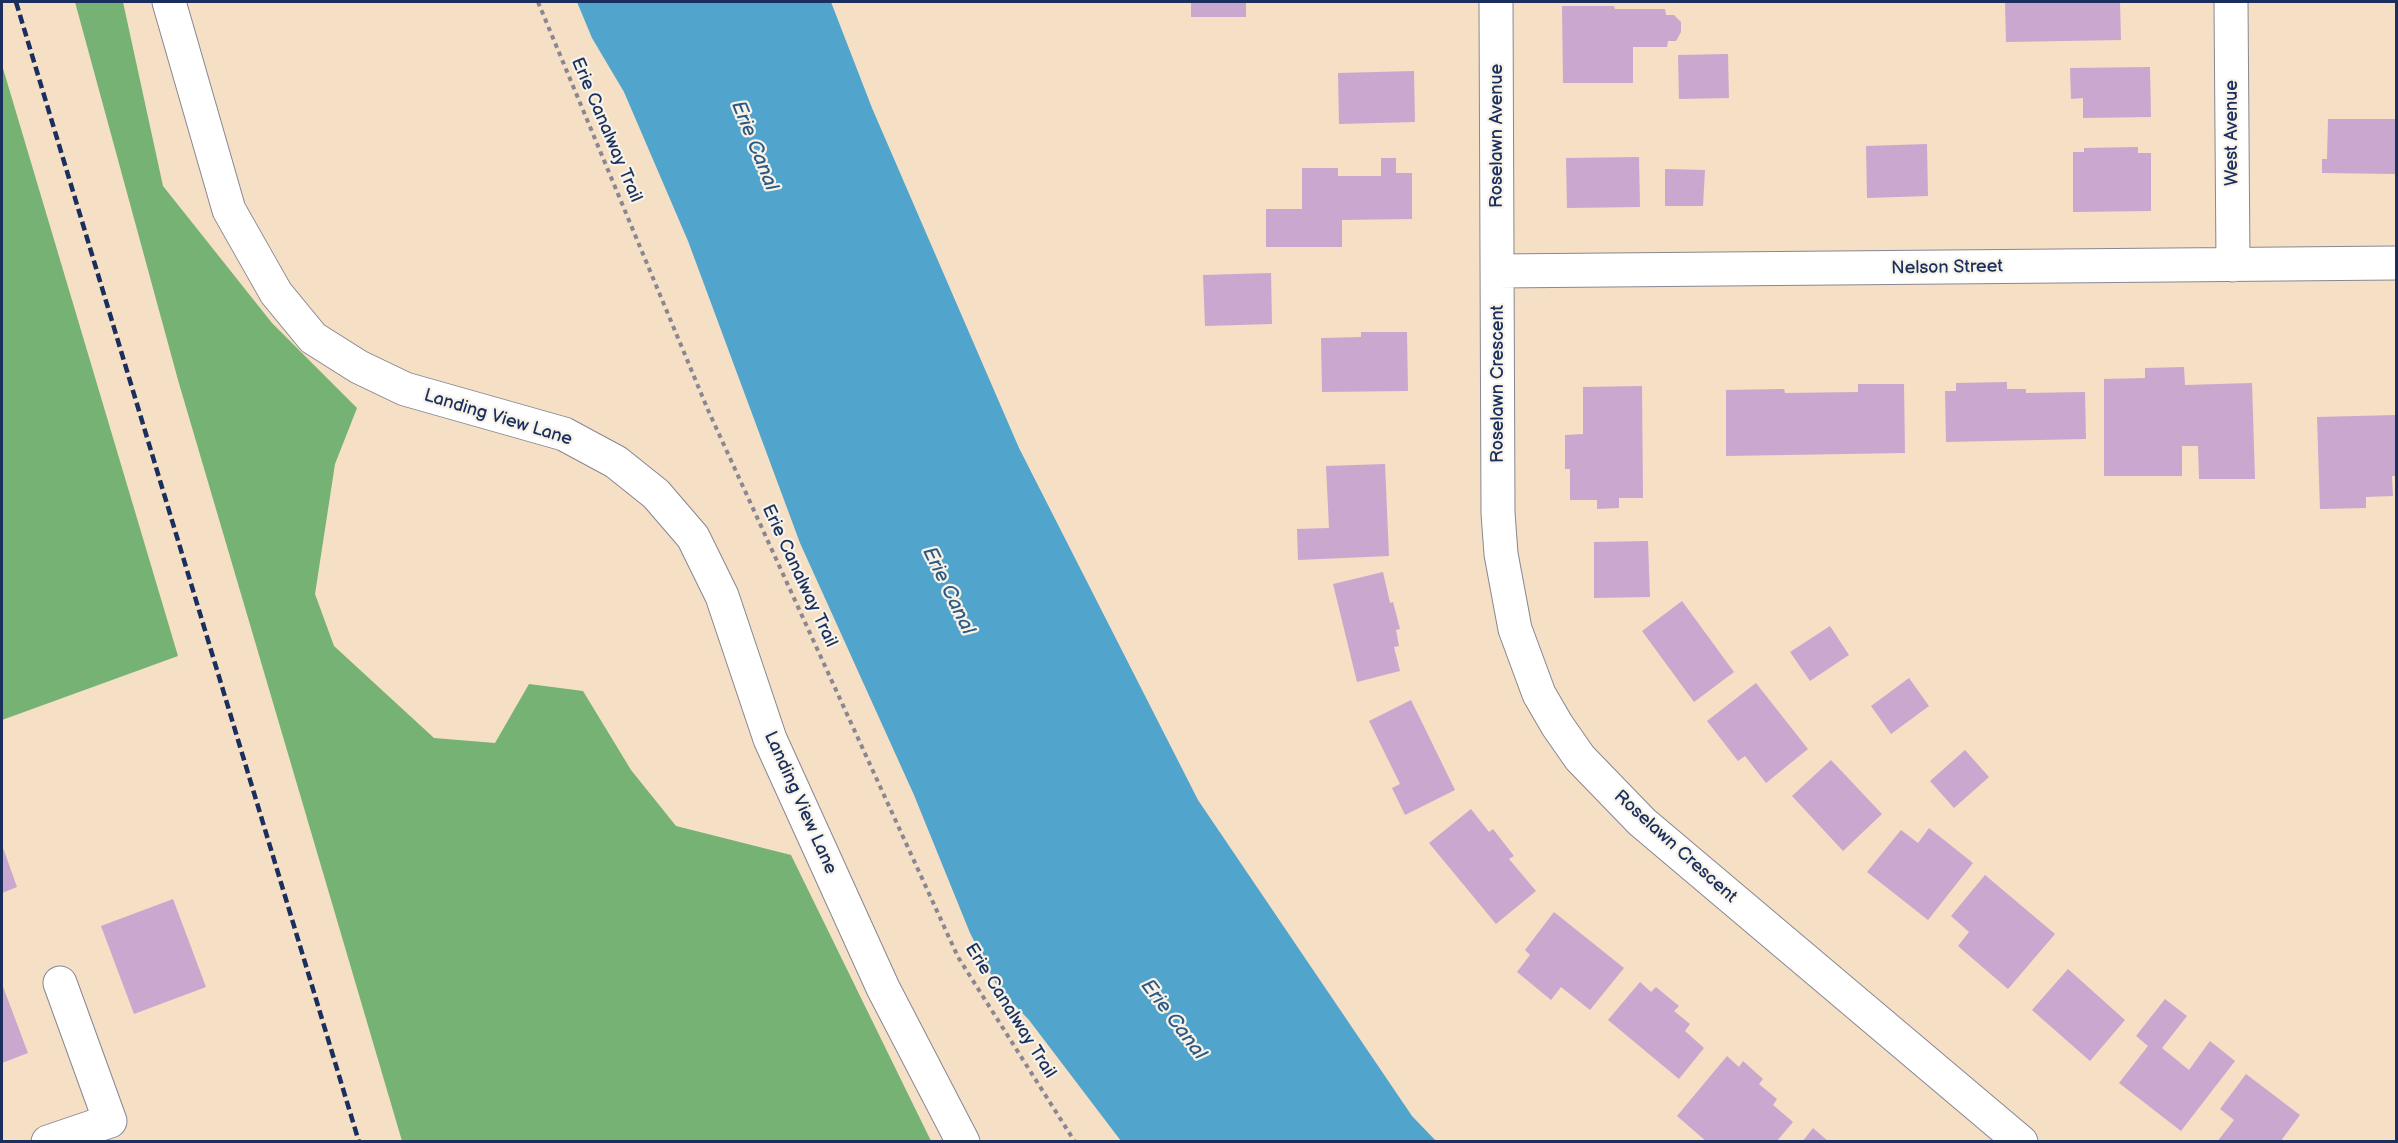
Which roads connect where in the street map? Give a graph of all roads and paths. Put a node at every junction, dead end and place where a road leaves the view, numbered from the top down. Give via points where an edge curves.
1 (170, 2) edge
2 (538, 2) edge
3 (1496, 2) edge
4 (2231, 2) edge
5 (2397, 263) edge
6 (2234, 265) junction
7 (1497, 271) junction
8 (60, 983) dead end
9 (48, 1142) edge
10 (963, 1142) edge
11 (1075, 1142) edge
12 (2021, 1142) edge

1 - 10 street, Landing View Lane via 229,210 276,293 313,338 359,367 405,389 564,434 616,462 656,494 693,537 722,596 770,739 883,988
2 - 11 path, Erie Canalway Trail via 708,410 958,957
3 - 7 street, Roselawn Avenue
4 - 6 street, West Avenue
5 - 6 street, Nelson Street
6 - 7 street, Nelson Street
7 - 12 street, Roselawn Crescent via 1501,554 1515,629 1539,694 1557,725 1580,758 1642,822
8 - 9 street via 110,1121

